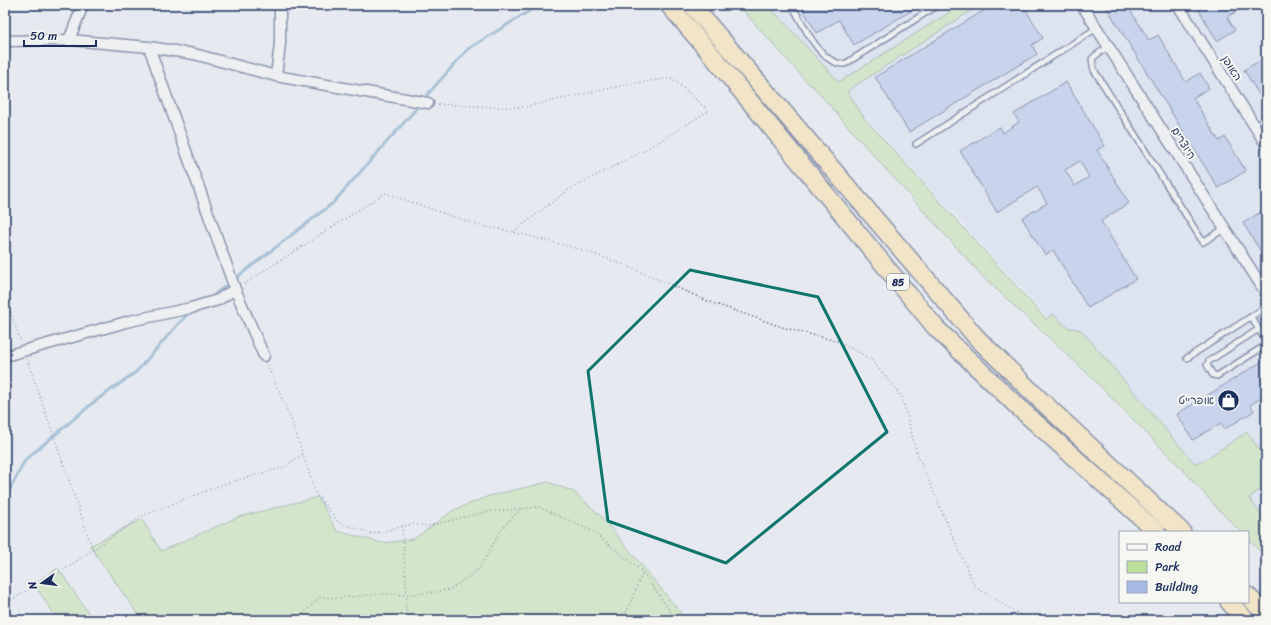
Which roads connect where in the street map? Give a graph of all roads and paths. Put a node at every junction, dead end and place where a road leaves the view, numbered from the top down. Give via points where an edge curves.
1 (83, 5) edge
2 (280, 5) edge
3 (669, 5) edge
4 (692, 5) edge
5 (792, 5) edge
6 (938, 5) edge
7 (1082, 5) edge
8 (1178, 5) edge
9 (1097, 28) junction
10 (69, 40) junction
11 (5, 41) edge
12 (1108, 46) junction
13 (149, 47) junction
14 (276, 76) junction
15 (428, 103) joint
16 (916, 144) dead end
17 (1266, 144) edge
18 (1224, 229) junction
19 (513, 232) junction
20 (235, 288) junction
21 (1266, 293) edge
22 (5, 297) edge
23 (1266, 307) edge
24 (1251, 317) junction
25 (1259, 330) junction
26 (1266, 341) edge
27 (1266, 345) edge
28 (24, 350) junction
29 (5, 356) edge
30 (264, 356) joint
31 (1188, 358) dead end
32 (302, 454) junction
33 (522, 508) junction
34 (402, 526) junction
35 (1156, 531) edge
36 (1181, 531) edge
37 (93, 550) junction
38 (643, 572) junction
39 (5, 584) edge
40 (407, 595) junction
41 (1249, 597) edge
42 (11, 600) junction
43 (1230, 603) edge
44 (5, 605) edge
45 (1266, 615) edge
46 (296, 620) edge
47 (406, 620) edge
48 (623, 620) edge
49 (676, 620) edge
50 (1029, 620) edge
51 (1246, 620) edge

1 - 10 street
2 - 14 street via 280,44
3 - 35 highway, 85 via 936,328 1017,406
4 - 36 highway, 85 via 977,338
5 - 6 lane via 816,46 831,61 840,65
7 - 9 street, היוצרים
8 - 17 street, האופן
9 - 12 street, היוצרים
9 - 16 lane
10 - 11 street
10 - 13 street
12 - 18 street, היוצרים
12 - 18 lane via 1092,59 1094,70 1203,242
13 - 14 street via 194,54
13 - 20 street
14 - 15 street
15 - 19 path via 524,107 630,84 672,78 709,110 640,153 568,190
18 - 21 street, היוצרים
19 - 20 path via 477,225 385,193
19 - 50 path via 583,250 710,302 785,328 837,341 871,359 902,397 917,454 975,587
20 - 28 street via 218,300 191,308 130,321
20 - 30 street
22 - 28 path
23 - 24 lane
24 - 25 lane
24 - 31 lane
25 - 26 lane
25 - 27 lane via 1209,361 1207,365 1213,375 1218,376
28 - 29 street
28 - 37 path
30 - 32 path via 291,419
32 - 34 path via 316,494 339,523 373,534
32 - 37 path via 285,467 224,484 142,516
33 - 34 path via 486,512 427,526
33 - 38 path via 539,507 592,531
33 - 40 path via 503,527 479,569 449,590
34 - 40 path
37 - 42 path
38 - 48 path
38 - 49 path
39 - 42 path
40 - 46 path via 380,594 339,598 320,596
40 - 47 path
41 - 45 highway
42 - 44 path
43 - 51 highway

